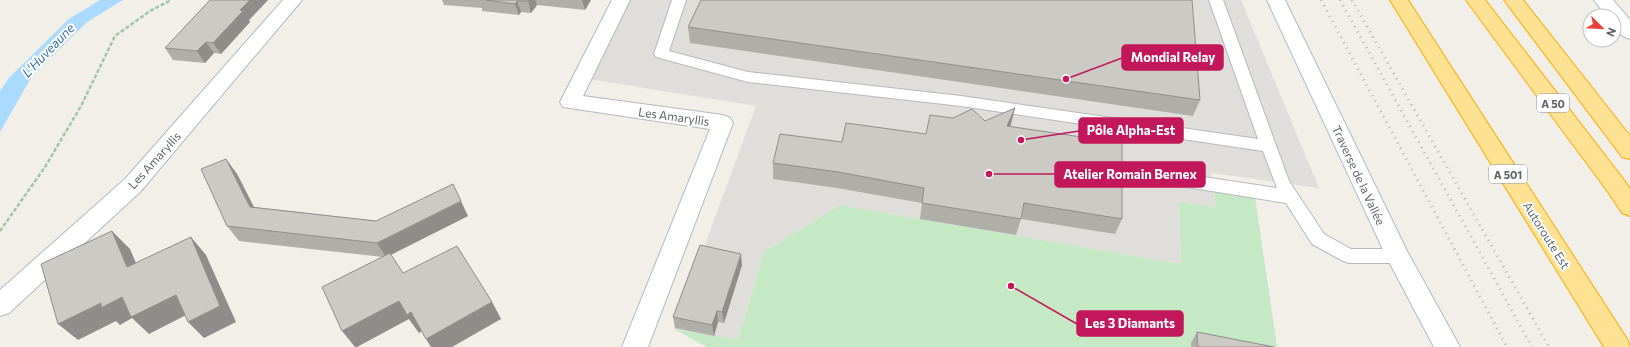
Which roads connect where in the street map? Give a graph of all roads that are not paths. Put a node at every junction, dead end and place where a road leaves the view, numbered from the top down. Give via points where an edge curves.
1 (293, 0) edge
2 (621, 0) edge
3 (679, 0) edge
4 (1216, 0) edge
5 (1276, 0) edge
6 (1399, 0) edge
7 (1475, 0) edge
8 (1513, 0) edge
9 (1524, 0) edge
10 (1603, 0) edge
11 (1630, 33) edge
12 (1630, 127) edge
13 (1269, 146) junction
14 (1630, 151) edge
15 (1137, 173) dead end
16 (1291, 197) junction
17 (1630, 207) edge
18 (1398, 256) junction
19 (0, 305) edge
20 (635, 347) edge
21 (1447, 347) edge
22 (1618, 347) edge

1 - 19 street, Les Amaryllis via 133,185
2 - 20 street, Les Amaryllis via 570,102 723,123
3 - 13 lane via 661,54 748,77 961,101
4 - 13 lane
5 - 18 street, Traverse de la Vallée
6 - 22 highway, Autoroute Est / A 501
7 - 17 highway, A 50
8 - 14 highway, A 50
9 - 12 highway
10 - 11 street
13 - 16 lane via 1282,183
15 - 16 lane
16 - 18 lane via 1318,239 1349,256
18 - 21 street, Traverse de la Vallée

